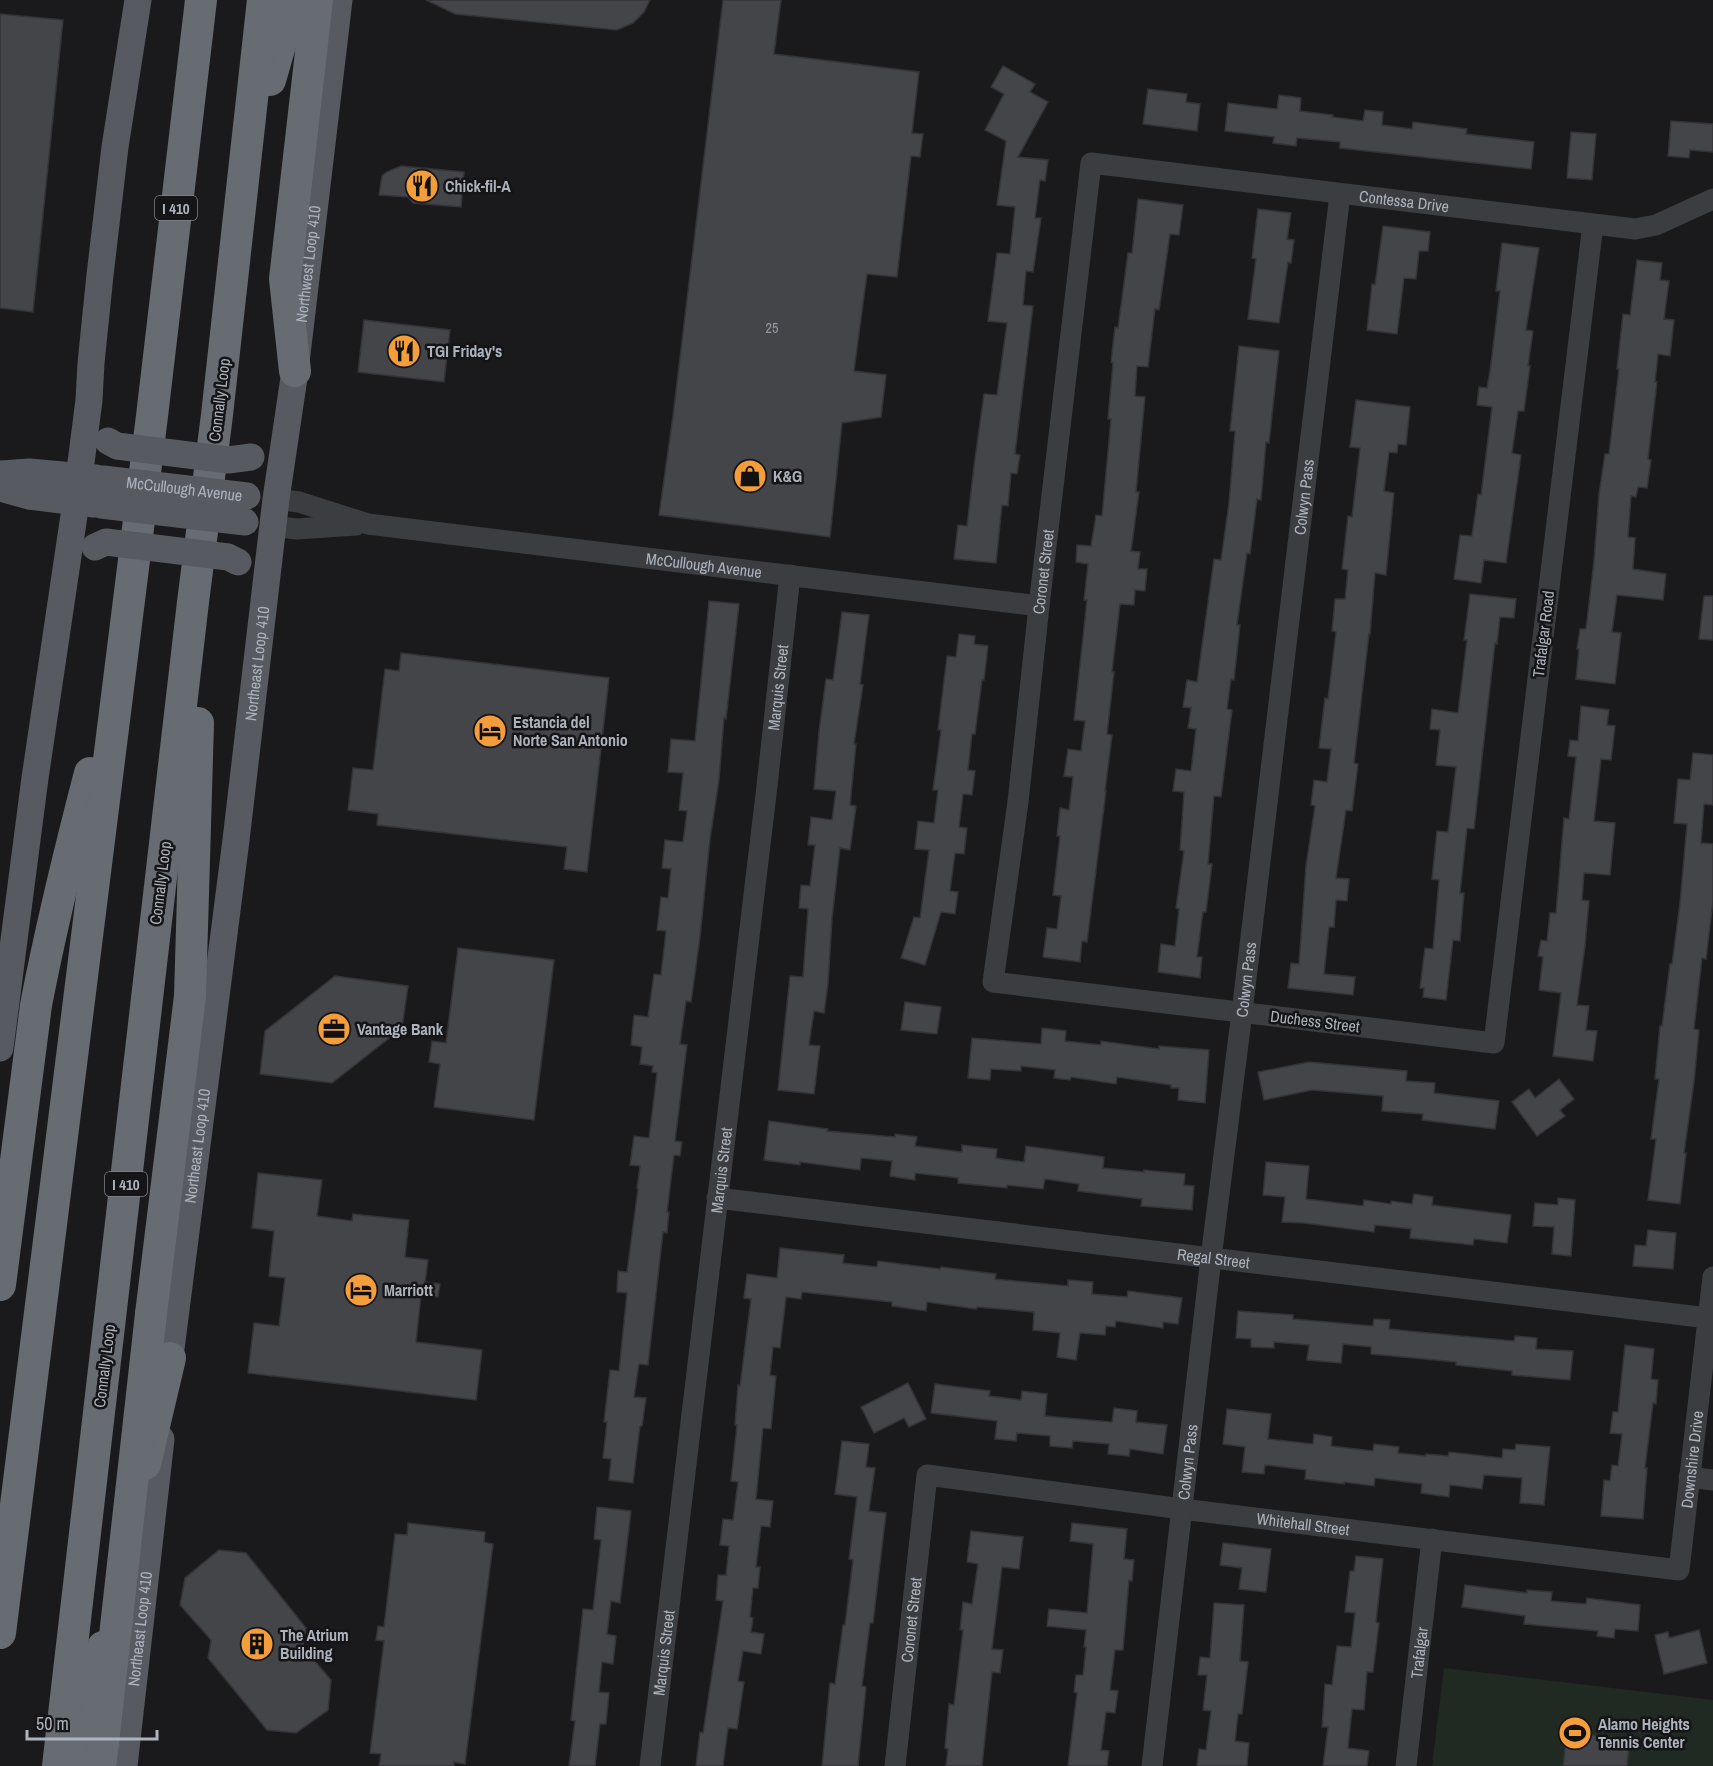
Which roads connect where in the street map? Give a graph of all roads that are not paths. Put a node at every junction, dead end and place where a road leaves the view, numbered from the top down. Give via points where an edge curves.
1 (138, 0) edge
2 (201, 0) edge
3 (263, 0) edge
4 (292, 0) edge
5 (317, 0) edge
6 (339, 0) edge
7 (1091, 163) joint
8 (246, 167) junction
9 (1340, 194) junction
10 (1713, 199) edge
11 (1593, 224) junction
12 (295, 371) junction
13 (89, 400) junction
14 (288, 412) junction
15 (0, 474) edge
16 (0, 488) edge
17 (90, 490) junction
18 (276, 500) junction
19 (368, 524) junction
20 (273, 526) junction
21 (790, 575) junction
22 (193, 602) junction
23 (61, 606) junction
24 (1039, 606) junction
25 (263, 611) junction
26 (122, 653) junction
27 (993, 982) joint
28 (1242, 1012) junction
29 (1494, 1043) joint
30 (0, 1048) edge
31 (717, 1198) junction
32 (1211, 1258) junction
33 (1713, 1277) edge
34 (0, 1285) edge
35 (1708, 1318) junction
36 (170, 1358) junction
37 (927, 1475) joint
38 (1689, 1477) junction
39 (1713, 1480) edge
40 (1182, 1509) junction
41 (1432, 1539) junction
42 (1678, 1570) joint
43 (0, 1634) edge
44 (58, 1766) edge
45 (74, 1766) edge
46 (100, 1766) edge
47 (124, 1766) edge
48 (650, 1766) edge
49 (895, 1766) edge
50 (1152, 1766) edge
51 (1406, 1766) edge

1 - 13 main road via 113,159
2 - 26 highway, I 410
3 - 8 highway, Connally Loop / I 410
4 - 8 highway
5 - 12 highway via 285,279
6 - 12 main road, Northwest Loop 410
7 - 9 street, Contessa Drive
7 - 24 street, Coronet Street
8 - 22 highway, Connally Loop / I 410
9 - 11 street, Contessa Drive
9 - 28 street, Colwyn Pass
10 - 11 street, Contessa Drive via 1656,225 1635,229
11 - 29 street, Trafalgar Road
12 - 14 main road, Northwest Loop 410
13 - 14 main road, bridge via 102,432 117,446 228,460 251,457 264,448
13 - 17 main road
14 - 18 main road, Northwest Loop 410
15 - 17 main road, McCullough Avenue via 29,471
16 - 17 main road, McCullough Avenue via 29,496
17 - 18 main road, McCullough Avenue, bridge
17 - 20 main road, McCullough Avenue, bridge
17 - 23 main road
18 - 19 street, McCullough Avenue via 305,504
18 - 20 main road, Northwest Loop 410
19 - 20 street, McCullough Avenue via 296,529
19 - 21 street, McCullough Avenue
20 - 25 main road, Northeast Loop 410
21 - 24 street, McCullough Avenue
21 - 31 street, Marquis Street
22 - 44 highway, Connally Loop / I 410
22 - 46 highway, bridge via 198,703 190,996
23 - 25 main road, bridge via 87,552 106,542 228,556 251,576
23 - 30 main road
24 - 27 street, Coronet Street
25 - 36 main road, Northeast Loop 410
26 - 34 highway via 44,965
26 - 43 highway, I 410
27 - 28 street, Duchess Street
28 - 29 street, Duchess Street
28 - 32 street, Colwyn Pass
31 - 32 street, Regal Street
31 - 48 street, Marquis Street
32 - 35 street, Regal Street
32 - 40 street, Colwyn Pass
33 - 35 street, Downshire Drive
35 - 38 street, Downshire Drive
36 - 45 highway
36 - 47 main road, Northeast Loop 410
37 - 40 street, Whitehall Street
37 - 49 street, Coronet Street
38 - 39 street
38 - 42 street, Downshire Drive
40 - 41 street, Whitehall Street
40 - 50 street, Colwyn Pass
41 - 42 street, Whitehall Street
41 - 51 street, Trafalgar

